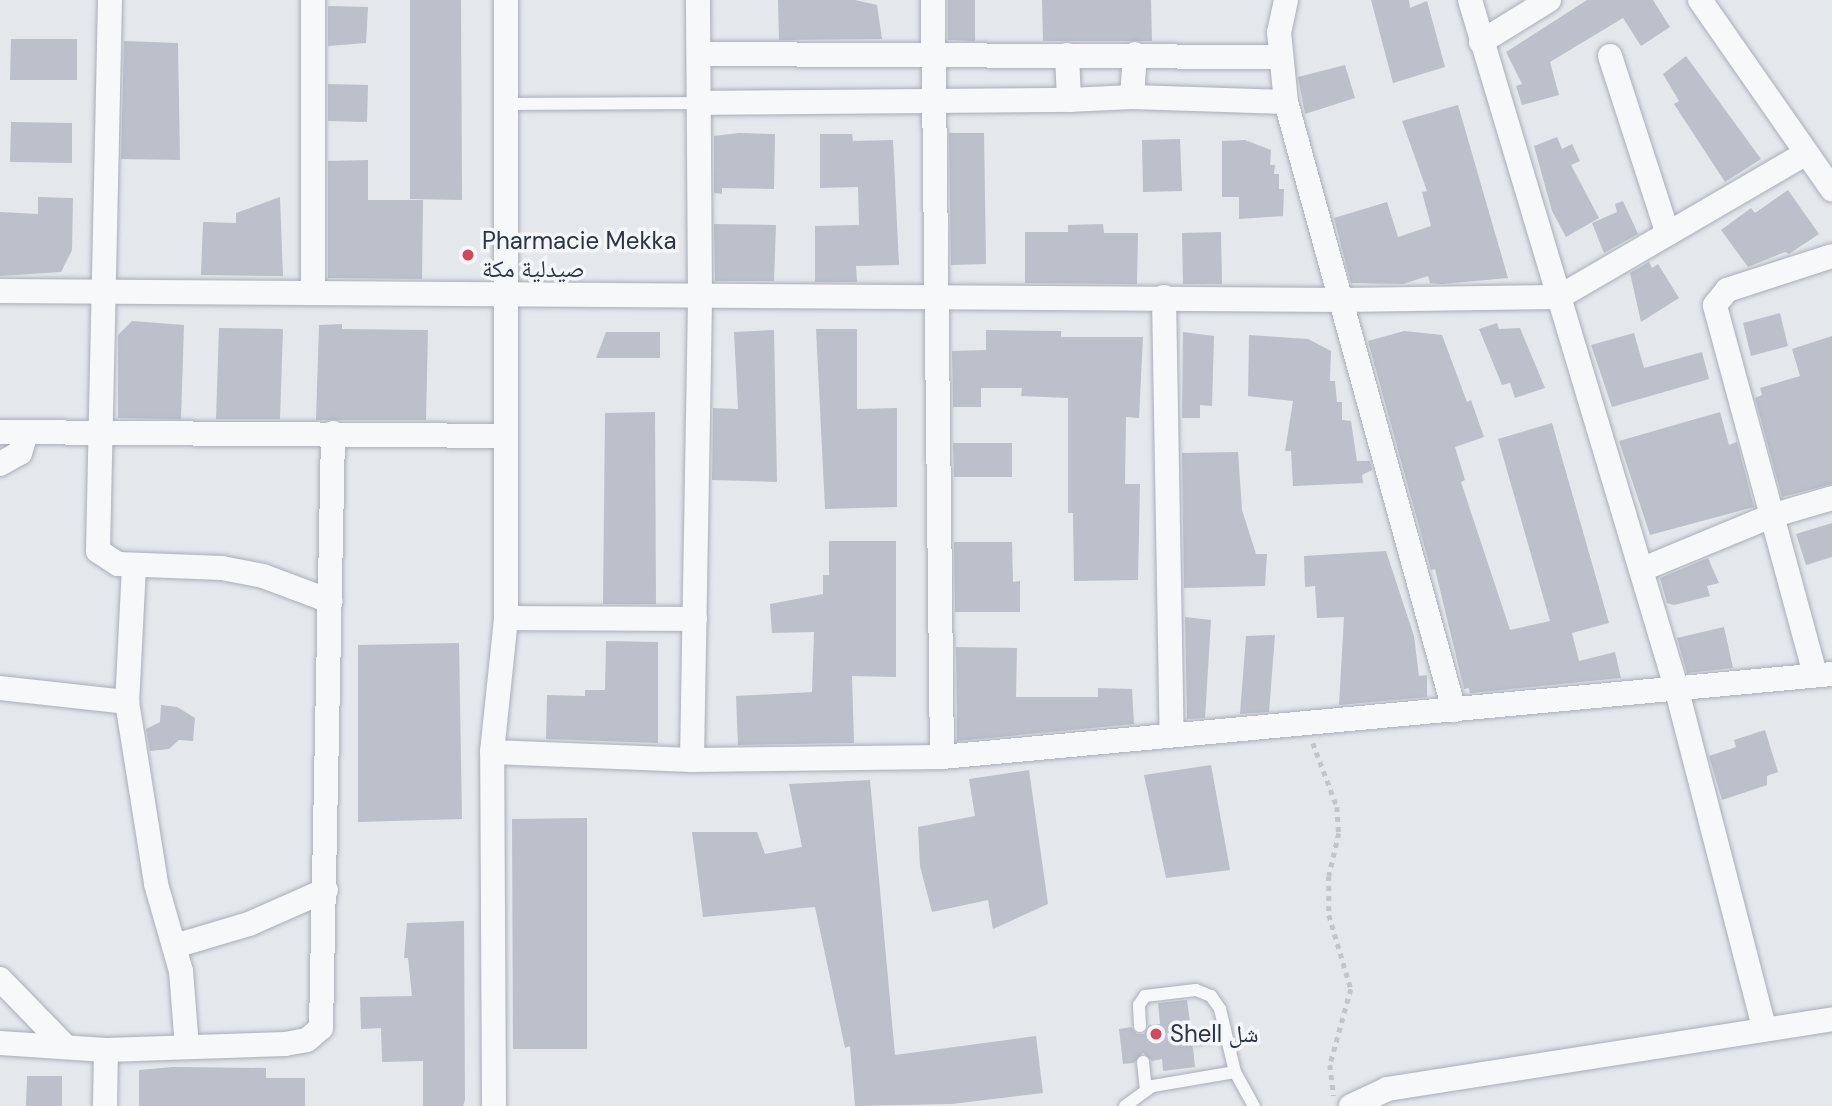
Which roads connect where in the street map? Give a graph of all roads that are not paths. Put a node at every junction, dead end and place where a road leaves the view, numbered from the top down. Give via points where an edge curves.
1 (110, 0) edge
2 (313, 0) edge
3 (506, 0) edge
4 (698, 0) edge
5 (933, 0) edge
6 (1286, 0) edge
7 (1471, 0) edge
8 (1549, 0) edge
9 (1700, 0) edge
10 (1481, 42) junction
11 (699, 54) junction
12 (1135, 54) junction
13 (1067, 55) junction
14 (1610, 56) dead end
15 (1279, 57) junction
16 (934, 58) junction
17 (1132, 97) junction
18 (1069, 100) junction
19 (1286, 102) junction
20 (699, 103) junction
21 (934, 103) junction
22 (506, 104) junction
23 (1805, 154) junction
24 (1832, 189) edge
25 (1668, 234) junction
26 (1832, 256) edge
27 (0, 291) edge
28 (313, 292) junction
29 (102, 293) junction
30 (506, 294) junction
31 (700, 294) junction
32 (939, 295) junction
33 (1164, 297) junction
34 (1559, 297) junction
35 (1342, 300) junction
36 (0, 432) edge
37 (26, 433) junction
38 (333, 433) junction
39 (98, 436) junction
40 (506, 436) junction
41 (0, 464) edge
42 (1832, 498) edge
43 (1771, 516) junction
44 (134, 566) junction
45 (1643, 569) junction
46 (330, 601) junction
47 (506, 618) junction
48 (695, 619) junction
49 (1823, 674) edge
50 (1676, 687) junction
51 (0, 688) edge
52 (127, 702) junction
53 (1454, 710) junction
54 (1172, 734) junction
55 (492, 752) junction
56 (942, 757) junction
57 (692, 760) junction
58 (326, 890) junction
59 (174, 946) junction
60 (0, 979) edge
61 (1832, 1019) edge
62 (1140, 1026) dead end
63 (1765, 1030) junction
64 (1225, 1035) junction
65 (1192, 1038) dead end
66 (0, 1043) edge
67 (66, 1047) junction
68 (187, 1047) junction
69 (106, 1050) junction
70 (1143, 1062) dead end
71 (1235, 1072) junction
72 (1146, 1089) junction
73 (105, 1106) edge
74 (494, 1106) edge
75 (1125, 1106) edge
76 (1254, 1106) edge
77 (1351, 1106) edge

1 - 29 street
2 - 28 street
3 - 22 street
4 - 11 street
5 - 16 street
6 - 15 street
7 - 10 street
8 - 10 street
9 - 23 street
10 - 34 street
11 - 16 street
11 - 20 street
12 - 13 street
12 - 15 street
12 - 17 street
13 - 16 street
13 - 18 street
14 - 25 street
15 - 19 street
16 - 21 street
17 - 18 street
17 - 19 street
18 - 21 street
19 - 35 street
20 - 21 street
20 - 22 lane
20 - 31 street
21 - 32 street
22 - 30 street
23 - 24 street
23 - 25 street
25 - 34 street
26 - 43 street via 1727,290 1715,305
27 - 29 street
28 - 29 street
28 - 30 street
29 - 39 street
30 - 31 street
30 - 40 street
31 - 32 street
31 - 48 street
32 - 33 street
32 - 56 street
33 - 35 street
33 - 54 street
34 - 35 street
34 - 45 street
35 - 53 street
36 - 37 street
37 - 39 street
37 - 41 street via 20,453
38 - 39 street
38 - 40 street
38 - 46 street
39 - 44 street via 99,551 110,562
40 - 47 street
42 - 43 street
43 - 45 street
43 - 49 street
44 - 46 street via 222,568 263,576
44 - 52 street
45 - 50 street
46 - 58 street
47 - 48 street
47 - 55 street
48 - 57 street
49 - 50 street
50 - 53 street
50 - 63 street
51 - 52 street
52 - 59 street via 156,884
53 - 54 street
54 - 56 street
55 - 57 street
55 - 74 street
56 - 57 street
58 - 59 street via 249,924
58 - 68 street via 323,1019 316,1036 298,1043
59 - 68 street via 185,996
60 - 67 street
61 - 63 street
62 - 64 lane via 1139,1005 1145,996 1196,990 1217,1002
63 - 77 street via 1387,1089
64 - 65 lane
64 - 71 lane
66 - 67 street
67 - 69 street
68 - 69 street
69 - 73 street
70 - 72 lane
71 - 72 lane
71 - 76 lane
72 - 75 lane

